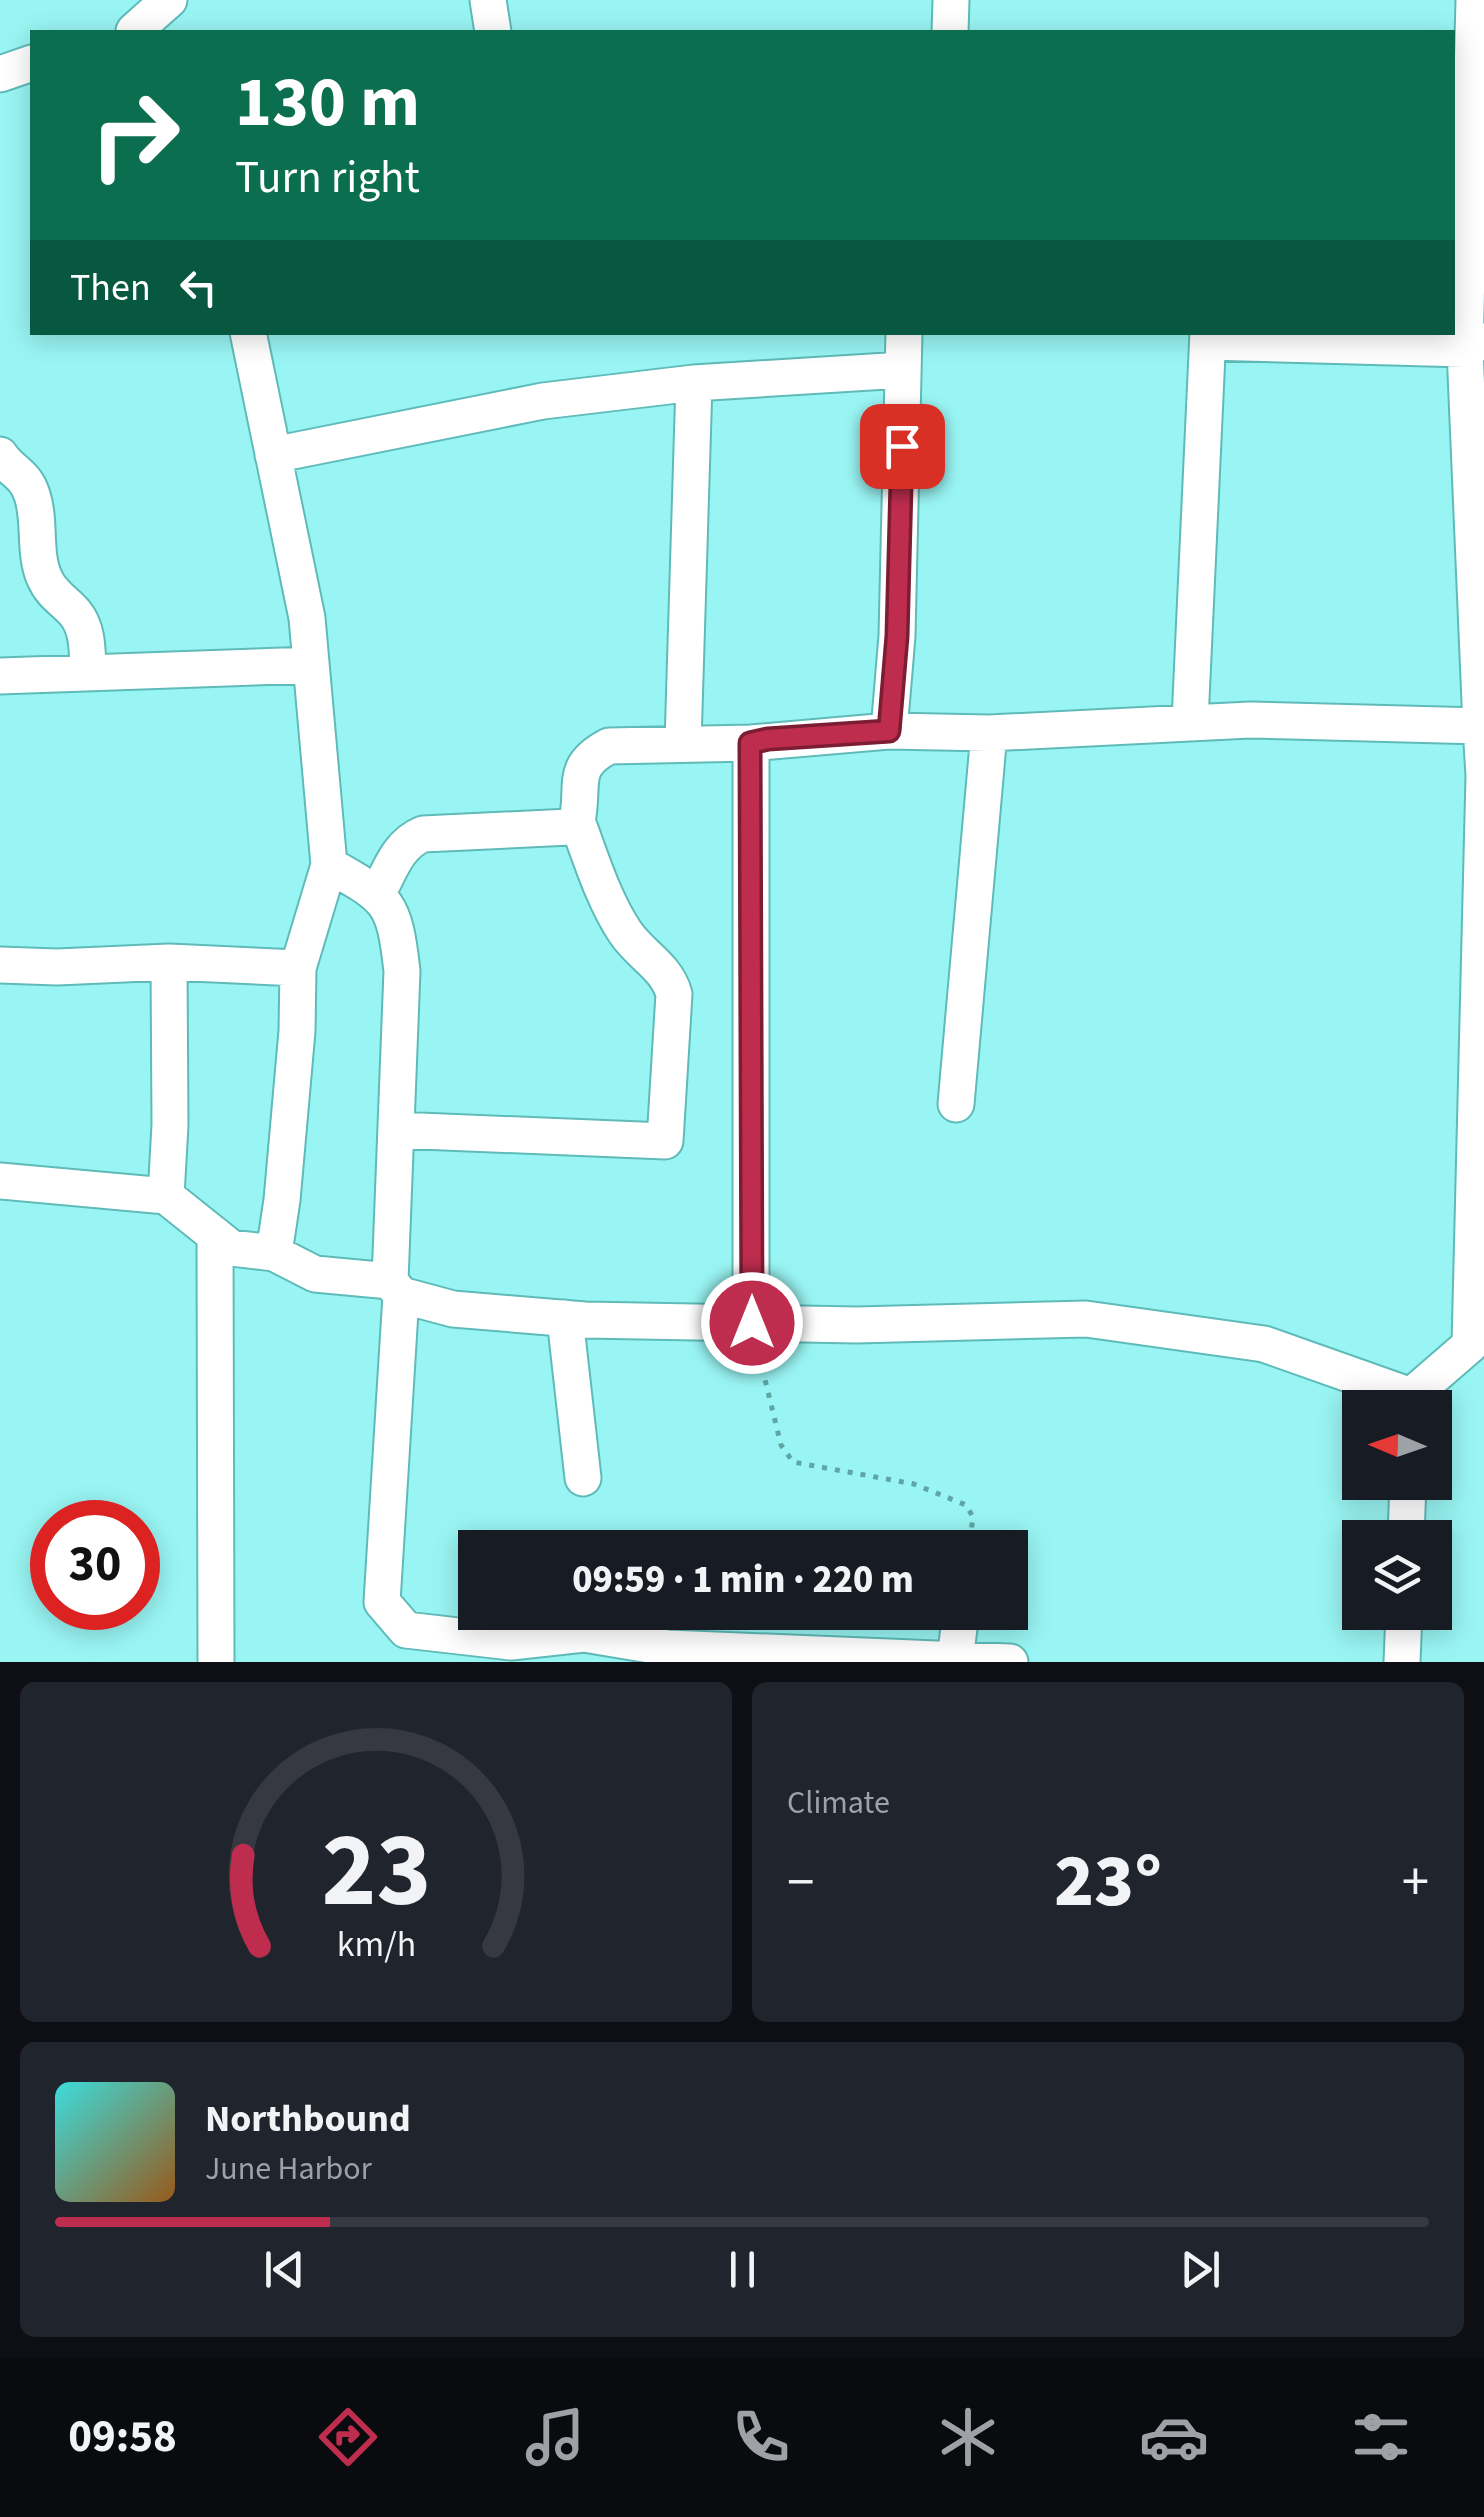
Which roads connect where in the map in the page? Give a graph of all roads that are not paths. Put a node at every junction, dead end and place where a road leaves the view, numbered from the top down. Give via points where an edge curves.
1 (169, 0) edge
2 (488, 0) edge
3 (951, 0) edge
4 (1474, 0) edge
5 (132, 24) edge
6 (493, 30) edge
7 (950, 30) edge
8 (30, 65) edge
9 (0, 74) edge
10 (249, 335) edge
11 (904, 335) edge
12 (1208, 338) edge
13 (1474, 345) edge
14 (904, 370) junction
15 (694, 382) junction
16 (0, 455) edge
17 (274, 455) junction
18 (311, 665) junction
19 (88, 672) junction
20 (0, 676) edge
21 (1190, 721) junction
22 (1482, 726) edge
23 (889, 731) junction
24 (990, 733) junction
25 (750, 743) junction
26 (683, 744) junction
27 (577, 821) junction
28 (328, 865) junction
29 (378, 893) junction
30 (1483, 894) edge
31 (170, 962) junction
32 (0, 964) edge
33 (298, 968) junction
34 (1482, 1038) edge
35 (956, 1104) dead end
36 (396, 1130) junction
37 (0, 1181) edge
38 (1480, 1187) edge
39 (166, 1196) junction
40 (215, 1235) junction
41 (274, 1252) junction
42 (395, 1288) junction
43 (565, 1318) junction
44 (752, 1323) junction
45 (1381, 1390) edge
46 (1423, 1390) edge
47 (582, 1478) dead end
48 (959, 1630) edge
49 (1403, 1630) edge
50 (956, 1660) edge
51 (216, 1662) edge
52 (1010, 1662) edge
53 (1402, 1662) edge

1 - 5 street
2 - 6 street
3 - 7 street
4 - 13 street
8 - 9 street
10 - 17 street
11 - 14 street
12 - 13 street
12 - 21 street
13 - 22 street
14 - 15 street
14 - 23 street
15 - 17 street via 542,400
15 - 26 street
16 - 19 street via 22,474 33,497 43,576 86,633
17 - 18 street
18 - 19 street
18 - 28 street
19 - 20 street
21 - 22 street
21 - 24 street
22 - 30 street
23 - 24 street
23 - 25 street
24 - 35 street
25 - 26 street
25 - 44 street
26 - 27 street via 609,746 591,756 580,774
27 - 29 street via 560,830 423,834 400,851
27 - 36 street via 627,935 669,977 674,994 665,1141
28 - 29 street
28 - 33 street
29 - 36 street via 397,926 402,971
30 - 34 street
31 - 32 street
31 - 33 street
31 - 39 street
33 - 41 street
34 - 38 street
36 - 42 street
37 - 39 street
38 - 46 street via 1470,1345
39 - 40 street
40 - 41 street via 231,1248
40 - 51 street
41 - 42 street via 315,1274
42 - 43 street via 453,1309
42 - 50 street via 382,1602 406,1630 511,1642 584,1634 668,1648
43 - 44 street
43 - 47 street
44 - 45 street via 1086,1319 1264,1344
48 - 50 street
49 - 53 street
50 - 52 street

